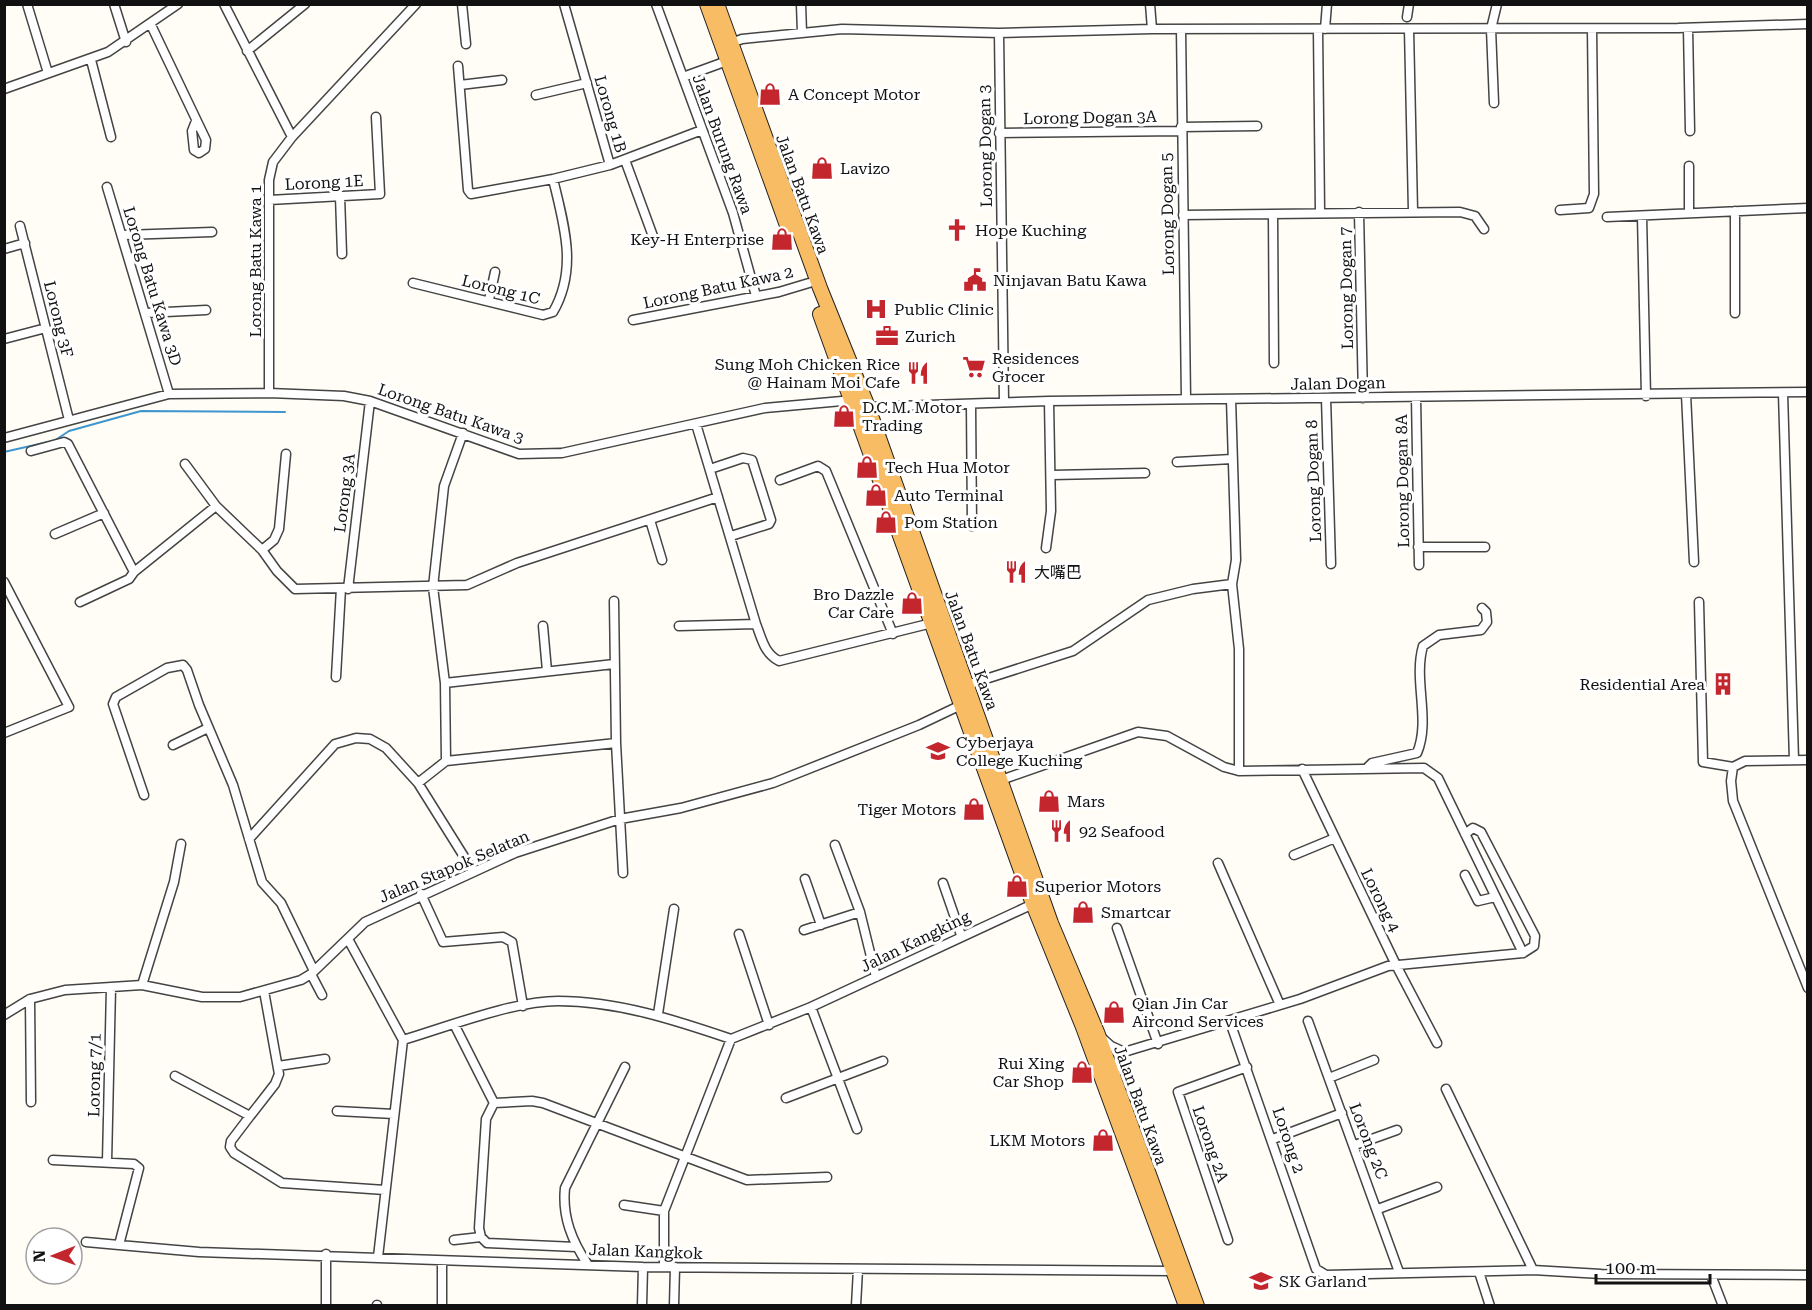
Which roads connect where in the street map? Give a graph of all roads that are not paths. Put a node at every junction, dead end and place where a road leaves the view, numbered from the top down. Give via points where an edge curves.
1 (27, 4) edge
2 (114, 4) edge
3 (178, 4) edge
4 (224, 4) edge
5 (305, 4) edge
6 (416, 4) edge
7 (462, 4) edge
8 (564, 4) edge
9 (656, 4) edge
10 (707, 4) edge
11 (717, 4) edge
12 (801, 4) edge
13 (1150, 4) edge
14 (1328, 4) edge
15 (1409, 4) edge
16 (1497, 4) edge
17 (1407, 17) dead end
18 (1808, 24) edge
19 (151, 25) junction
20 (1592, 28) junction
21 (1688, 28) junction
22 (1152, 29) junction
23 (1181, 29) junction
24 (1322, 29) junction
25 (1409, 29) junction
26 (1491, 29) junction
27 (802, 33) junction
28 (999, 33) junction
29 (126, 42) junction
30 (731, 43) junction
31 (466, 45) dead end
32 (247, 51) junction
33 (91, 60) junction
34 (727, 61) junction
35 (458, 66) dead end
36 (48, 73) junction
37 (683, 77) junction
38 (502, 80) dead end
39 (586, 83) junction
40 (460, 85) junction
41 (4, 89) edge
42 (536, 95) dead end
43 (1494, 103) dead end
44 (376, 117) dead end
45 (196, 121) dead end
46 (1257, 126) dead end
47 (1181, 129) junction
48 (702, 130) junction
49 (1690, 131) dead end
50 (999, 133) junction
51 (111, 137) dead end
52 (292, 137) junction
53 (625, 160) junction
54 (610, 165) junction
55 (1689, 166) dead end
56 (553, 179) junction
57 (107, 188) dead end
58 (340, 196) junction
59 (269, 200) junction
60 (1808, 208) edge
61 (1560, 210) dead end
62 (1413, 211) junction
63 (1735, 211) junction
64 (1320, 212) junction
65 (1359, 212) junction
66 (1689, 213) junction
67 (1273, 214) junction
68 (1182, 215) junction
69 (1642, 216) junction
70 (1607, 217) dead end
71 (20, 226) dead end
72 (1484, 229) dead end
73 (212, 232) dead end
74 (124, 235) junction
75 (654, 239) dead end
76 (25, 243) junction
77 (4, 249) edge
78 (342, 254) dead end
79 (495, 272) dead end
80 (413, 283) dead end
81 (809, 283) junction
82 (756, 297) junction
83 (489, 300) junction
84 (206, 310) dead end
85 (146, 313) junction
86 (1736, 313) dead end
87 (633, 320) dead end
88 (46, 328) junction
89 (4, 339) edge
90 (1274, 363) dead end
91 (1808, 392) edge
92 (169, 393) junction
93 (269, 393) junction
94 (1783, 393) junction
95 (1686, 394) junction
96 (1646, 396) junction
97 (1416, 397) junction
98 (1326, 398) junction
99 (1363, 398) junction
100 (1186, 399) junction
101 (1232, 399) junction
102 (854, 400) junction
103 (370, 401) junction
104 (1049, 401) junction
105 (1004, 402) junction
106 (971, 404) junction
107 (868, 407) junction
108 (69, 420) junction
109 (696, 424) junction
110 (463, 434) junction
111 (4, 438) edge
112 (31, 451) dead end
113 (286, 454) dead end
114 (1232, 459) junction
115 (1177, 462) dead end
116 (185, 464) dead end
117 (710, 469) junction
118 (1145, 473) dead end
119 (1052, 475) junction
120 (780, 480) dead end
121 (718, 497) junction
122 (216, 506) junction
123 (104, 513) junction
124 (650, 520) junction
125 (972, 526) dead end
126 (55, 534) dead end
127 (731, 536) junction
128 (1418, 547) junction
129 (1485, 547) dead end
130 (1046, 548) dead end
131 (262, 550) junction
132 (662, 560) dead end
133 (1694, 562) dead end
134 (1331, 564) dead end
135 (1419, 565) dead end
136 (134, 572) junction
137 (4, 582) edge
138 (1232, 584) junction
139 (433, 587) junction
140 (345, 588) junction
141 (614, 601) dead end
142 (80, 602) dead end
143 (1699, 602) dead end
144 (1482, 608) dead end
145 (932, 623) junction
146 (756, 624) junction
147 (543, 626) dead end
148 (679, 626) dead end
149 (893, 634) junction
150 (614, 664) junction
151 (547, 671) junction
152 (336, 677) dead end
153 (445, 683) junction
154 (967, 685) junction
155 (961, 705) junction
156 (208, 728) junction
157 (4, 733) edge
158 (616, 743) junction
159 (173, 745) dead end
160 (446, 760) junction
161 (1794, 760) junction
162 (1808, 760) edge
163 (1733, 766) junction
164 (1366, 768) junction
165 (1302, 769) junction
166 (1239, 771) junction
167 (1001, 780) junction
168 (418, 783) junction
169 (144, 795) dead end
170 (620, 819) junction
171 (1465, 834) junction
172 (1335, 838) junction
173 (249, 839) junction
174 (181, 844) dead end
175 (835, 845) dead end
176 (1294, 855) dead end
177 (1218, 862) dead end
178 (473, 871) junction
179 (622, 873) dead end
180 (1465, 875) dead end
181 (805, 879) dead end
182 (943, 883) dead end
183 (421, 894) junction
184 (1495, 897) junction
185 (1033, 904) junction
186 (674, 909) dead end
187 (860, 912) junction
188 (821, 924) junction
189 (1118, 928) dead end
190 (804, 930) dead end
191 (740, 934) dead end
192 (961, 935) junction
193 (348, 939) junction
194 (1523, 953) junction
195 (1396, 965) junction
196 (313, 973) junction
197 (876, 977) junction
198 (142, 986) junction
199 (111, 988) junction
200 (1808, 988) edge
201 (264, 991) junction
202 (322, 995) dead end
203 (30, 999) junction
204 (1280, 1005) junction
205 (522, 1006) junction
206 (811, 1007) junction
207 (658, 1014) junction
208 (4, 1015) edge
209 (1308, 1021) dead end
210 (1230, 1022) junction
211 (454, 1024) junction
212 (769, 1024) junction
213 (1097, 1032) junction
214 (731, 1039) junction
215 (403, 1040) junction
216 (1437, 1043) dead end
217 (1158, 1044) junction
218 (1124, 1052) junction
219 (325, 1059) dead end
220 (1374, 1060) dead end
221 (883, 1061) dead end
222 (278, 1066) junction
223 (625, 1067) dead end
224 (1247, 1067) junction
225 (176, 1077) dead end
226 (838, 1078) junction
227 (1329, 1078) junction
228 (1446, 1089) dead end
229 (1118, 1090) junction
230 (786, 1098) dead end
231 (31, 1102) dead end
232 (494, 1103) junction
233 (337, 1111) dead end
234 (1342, 1113) junction
235 (394, 1114) junction
236 (250, 1116) junction
237 (596, 1123) junction
238 (857, 1130) dead end
239 (1396, 1130) dead end
240 (1273, 1139) junction
241 (1355, 1145) junction
242 (683, 1156) junction
243 (53, 1160) dead end
244 (108, 1162) junction
245 (827, 1177) dead end
246 (1437, 1187) dead end
247 (385, 1190) junction
248 (624, 1205) dead end
249 (1378, 1209) junction
250 (664, 1211) junction
251 (481, 1237) junction
252 (454, 1240) dead end
253 (1228, 1240) dead end
254 (86, 1242) dead end
255 (119, 1245) junction
256 (576, 1247) junction
257 (326, 1254) junction
258 (378, 1257) junction
259 (442, 1262) junction
260 (588, 1265) junction
261 (664, 1266) junction
262 (643, 1267) junction
263 (675, 1267) junction
264 (858, 1269) junction
265 (1533, 1270) junction
266 (1173, 1271) junction
267 (1399, 1272) junction
268 (1479, 1272) junction
269 (1711, 1275) junction
270 (1808, 1275) edge
271 (326, 1305) edge
272 (442, 1305) edge
273 (642, 1305) edge
274 (674, 1305) edge
275 (856, 1305) edge
276 (1185, 1305) edge
277 (1197, 1305) edge
278 (1490, 1305) edge
279 (1723, 1305) edge

1 - 36 street
2 - 29 street
3 - 19 street
4 - 32 street
5 - 32 street
6 - 52 street, Lorong Batu Kawa 1
7 - 31 street
8 - 39 street, Lorong 1B
9 - 37 street, Jalan Burung Rawa
10 - 34 highway, Jalan Batu Kawa
11 - 30 highway, Jalan Batu Kawa
12 - 27 street
13 - 22 street
14 - 24 street
15 - 17 street
16 - 26 street
18 - 21 street
19 - 29 street
19 - 45 street
20 - 21 street
20 - 26 street
20 - 61 street via 1594,194 1589,208
21 - 49 street
22 - 23 street
22 - 28 street
23 - 24 street
23 - 47 street, Lorong Dogan 5
24 - 25 street
24 - 64 street
25 - 26 street
25 - 62 street
26 - 43 street
27 - 28 street via 842,29
27 - 30 street
28 - 50 street, Lorong Dogan 3
29 - 33 street
30 - 107 highway, Jalan Batu Kawa via 820,288
32 - 52 street
33 - 36 street
33 - 51 street
34 - 37 street
34 - 81 highway, Jalan Batu Kawa
35 - 40 street
36 - 41 street
37 - 48 street, Jalan Burung Rawa
38 - 40 street
39 - 42 street
39 - 54 street, Lorong 1B
40 - 56 street, Lorong 1B via 471,194
44 - 58 street, Lorong 1E via 380,194
46 - 47 street, Lorong Dogan 3A
47 - 50 street, Lorong Dogan 3A
47 - 68 street, Lorong Dogan 5
48 - 53 street
48 - 82 street, Jalan Burung Rawa via 733,213
50 - 105 street, Lorong Dogan 3
52 - 59 street, Lorong Batu Kawa 1 via 273,162
53 - 54 street
53 - 75 street
54 - 56 street, Lorong 1B
55 - 66 street
56 - 83 street, Lorong 1C via 568,257 558,303 553,312 543,315
57 - 74 street, Lorong Batu Kawa 3D
58 - 59 street, Lorong 1E
58 - 78 street
59 - 93 street, Lorong Batu Kawa 1
60 - 63 street
62 - 65 street
62 - 72 street via 1470,214
63 - 66 street
63 - 86 street
64 - 65 street
64 - 67 street
65 - 99 street, Lorong Dogan 7
66 - 69 street
67 - 68 street
67 - 90 street
68 - 100 street, Lorong Dogan 5
69 - 70 street
69 - 96 street
71 - 76 street, Lorong 3F
73 - 74 street
74 - 85 street, Lorong Batu Kawa 3D
76 - 77 street
76 - 88 street, Lorong 3F
79 - 83 street
80 - 83 street, Lorong 1C
81 - 82 street, Lorong Batu Kawa 2
81 - 102 highway, Jalan Batu Kawa
82 - 87 street, Lorong Batu Kawa 2
84 - 85 street
85 - 92 street, Lorong Batu Kawa 3D
88 - 89 street
88 - 108 street, Lorong 3F
91 - 94 street, Jalan Dogan
92 - 93 street, Lorong Batu Kawa 3
92 - 108 street, Lorong Batu Kawa 3
93 - 103 street, Lorong Batu Kawa 3
94 - 95 street, Jalan Dogan
94 - 161 street
95 - 96 street, Jalan Dogan
95 - 133 street
96 - 97 street, Jalan Dogan
97 - 99 street, Jalan Dogan
97 - 128 street, Lorong Dogan 8A
98 - 99 street, Jalan Dogan
98 - 101 street, Jalan Dogan
98 - 134 street, Lorong Dogan 8
100 - 101 street, Jalan Dogan
100 - 104 street, Jalan Dogan
101 - 114 street
102 - 109 street, Lorong Batu Kawa 3 via 765,408
102 - 145 highway, Jalan Batu Kawa
103 - 110 street, Lorong Batu Kawa 3
103 - 140 street, Lorong 3A
104 - 105 street, Jalan Dogan
104 - 119 street
105 - 106 street, Jalan Dogan
106 - 107 street, Jalan Dogan
106 - 125 street
107 - 154 highway, Jalan Batu Kawa
108 - 111 street, Lorong Batu Kawa 3
109 - 110 street, Lorong Batu Kawa 3 via 531,456
109 - 117 street
110 - 139 street via 444,486
112 - 123 street via 68,444
113 - 131 street via 279,529 274,540
114 - 115 street
114 - 138 street via 1236,560
116 - 122 street
117 - 121 street
117 - 127 street via 743,458 752,460 771,520
118 - 119 street
119 - 130 street
120 - 149 street via 818,466 826,471
121 - 124 street
121 - 127 street
122 - 131 street
122 - 136 street
123 - 126 street
123 - 136 street
124 - 132 street
124 - 139 street via 517,562 467,585
127 - 146 street
128 - 129 street
128 - 135 street, Lorong Dogan 8A
131 - 140 street via 295,589
136 - 142 street via 123,583
137 - 157 street via 69,707
138 - 154 street via 1148,600 1073,651
138 - 166 street via 1239,649
139 - 140 street
139 - 153 street
140 - 152 street, Lorong 3A
141 - 150 street
143 - 163 street via 1703,762
144 - 164 street via 1487,622 1481,630 1439,635 1423,646 1422,738 1418,753 1372,763
145 - 149 street
145 - 155 highway, Jalan Batu Kawa
146 - 148 street
146 - 149 street via 767,652 779,661
147 - 151 street
150 - 151 street
150 - 158 street
151 - 153 street
153 - 160 street
154 - 167 highway, Jalan Batu Kawa
155 - 170 street, Jalan Stapok Selatan via 773,783 681,808
155 - 185 highway, Jalan Batu Kawa
156 - 159 street
156 - 169 street via 183,665 167,668 116,697 115,714
156 - 173 street via 233,785
158 - 160 street
158 - 170 street
160 - 168 street
161 - 162 street
161 - 163 street via 1744,761
163 - 200 street via 1733,801
164 - 165 street
164 - 171 street via 1430,770 1438,778
165 - 166 street
165 - 172 street, Lorong 4
166 - 167 street via 1167,736 1138,732
167 - 213 highway, Jalan Batu Kawa via 1051,923
168 - 173 street via 378,742 345,740 327,752
168 - 178 street
170 - 178 street, Jalan Stapok Selatan
170 - 179 street
171 - 184 street
171 - 194 street via 1473,828 1481,832 1535,936 1534,946
172 - 176 street
172 - 195 street, Lorong 4
173 - 196 street via 262,882 281,903
174 - 198 street via 174,882
175 - 187 street
177 - 204 street
178 - 183 street, Jalan Stapok Selatan
180 - 184 street via 1478,901
181 - 188 street
182 - 192 street
183 - 193 street, Jalan Stapok Selatan via 365,921
183 - 205 street via 443,942 503,937 512,942
184 - 194 street
185 - 192 street, Jalan Kangking
185 - 266 highway, Jalan Batu Kawa
186 - 207 street
187 - 188 street
187 - 197 street
188 - 190 street
189 - 217 street
191 - 212 street
192 - 197 street, Jalan Kangking
193 - 196 street, Jalan Stapok Selatan
193 - 215 street
194 - 195 street
195 - 204 street
195 - 216 street, Lorong 4
196 - 201 street, Jalan Stapok Selatan
196 - 202 street
197 - 206 street, Jalan Kangking
198 - 199 street, Jalan Stapok Selatan
198 - 201 street, Jalan Stapok Selatan via 202,997 240,997
199 - 203 street, Jalan Stapok Selatan via 65,990
199 - 244 street, Lorong 7/1
201 - 222 street
203 - 208 street, Jalan Stapok Selatan
203 - 231 street
204 - 210 street
205 - 207 street via 556,1001
205 - 211 street
206 - 212 street, Jalan Kangking
206 - 226 street
207 - 214 street
209 - 227 street, Lorong 2C
210 - 217 street
210 - 224 street, Lorong 2
211 - 215 street
211 - 232 street
212 - 214 street, Jalan Kangking
213 - 218 street
213 - 229 highway, Jalan Batu Kawa
214 - 242 street
215 - 235 street
217 - 218 street
218 - 229 street via 1115,1067
219 - 222 street
220 - 227 street
221 - 226 street
222 - 236 street via 275,1084
223 - 237 street
224 - 240 street, Lorong 2
224 - 253 street, Lorong 2A via 1178,1092
225 - 236 street
226 - 230 street
226 - 238 street
227 - 234 street, Lorong 2C
228 - 265 street
229 - 277 highway, Jalan Batu Kawa
232 - 237 street via 532,1101
232 - 251 street via 486,1119
233 - 235 street
234 - 240 street
234 - 241 street, Lorong 2C
235 - 247 street
236 - 247 street via 230,1147 282,1183
237 - 242 street
237 - 256 street via 565,1188 563,1208
239 - 241 street
240 - 267 street, Lorong 2 via 1316,1269 1326,1275
241 - 249 street, Lorong 2C
242 - 245 street via 747,1180
242 - 250 street
243 - 244 street
244 - 255 street via 140,1168
246 - 249 street
247 - 258 street
248 - 250 street
249 - 267 street, Lorong 2C
250 - 261 street
251 - 252 street
251 - 256 street via 487,1243
254 - 255 street, Jalan Kangkok
255 - 257 street, Jalan Kangkok via 199,1252
256 - 260 street
257 - 258 street, Jalan Kangkok
257 - 271 street
258 - 259 street, Jalan Kangkok
259 - 260 street, Jalan Kangkok
259 - 272 street
260 - 262 street, Jalan Kangkok
261 - 262 street, Jalan Kangkok
261 - 263 street, Jalan Kangkok
262 - 273 street
263 - 264 street, Jalan Kangkok
263 - 274 street
264 - 266 street, Jalan Kangkok
264 - 275 street
265 - 268 street
265 - 269 street
266 - 276 highway, Jalan Batu Kawa
267 - 268 street
268 - 278 street
269 - 270 street
269 - 279 street

